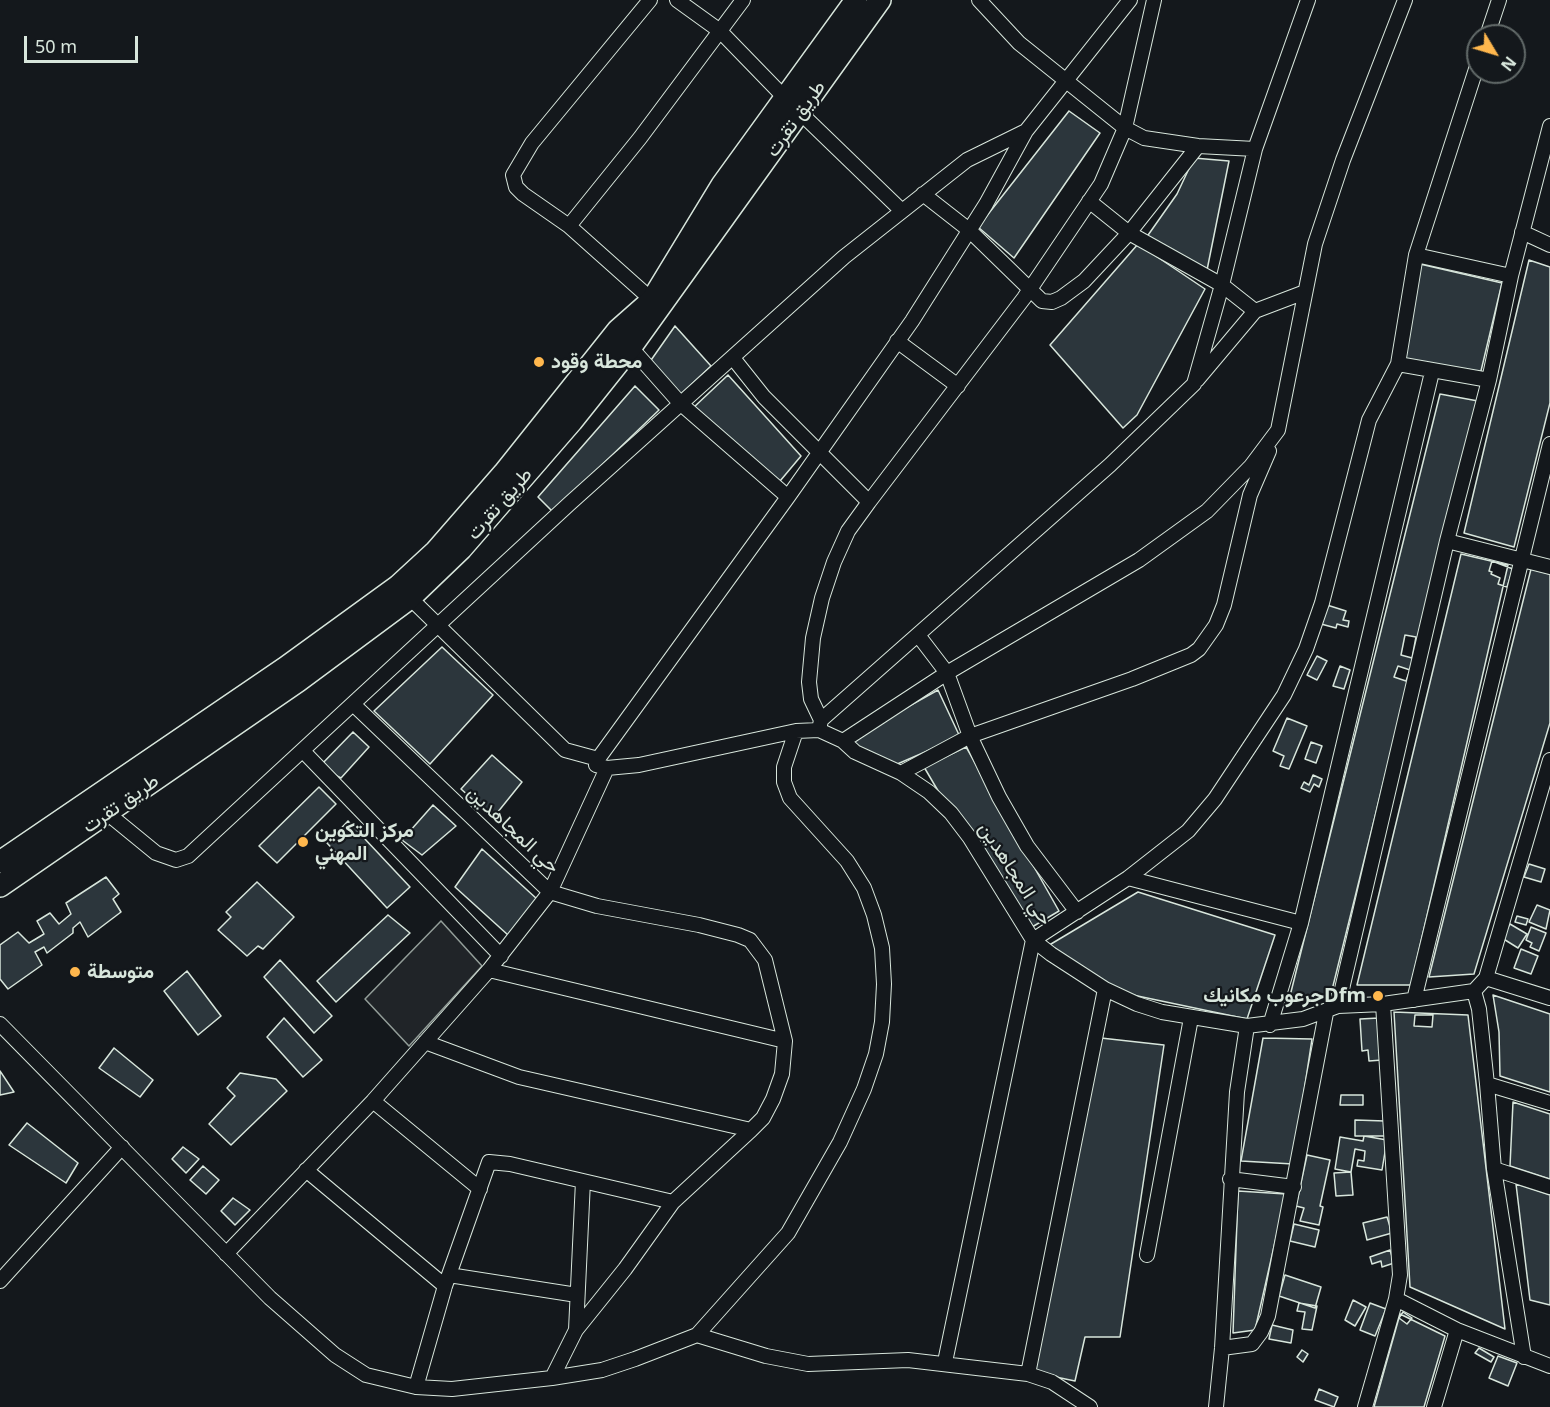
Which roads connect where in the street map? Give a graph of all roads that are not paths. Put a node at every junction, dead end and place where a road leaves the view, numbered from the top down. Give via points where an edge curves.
1 (650, 0) edge
2 (677, 0) edge
3 (743, 0) edge
4 (856, 0) edge
5 (880, 0) edge
6 (979, 0) edge
7 (1130, 0) edge
8 (1154, 0) edge
9 (1308, 0) edge
10 (1405, 0) edge
11 (1499, 0) edge
12 (1491, 24) edge
13 (720, 31) junction
14 (1067, 81) junction
15 (1471, 84) edge
16 (785, 98) junction
17 (801, 112) junction
18 (1550, 126) edge
19 (1125, 128) junction
20 (1026, 131) junction
21 (1198, 146) junction
22 (1255, 149) junction
23 (923, 194) junction
24 (1089, 201) junction
25 (902, 211) junction
26 (569, 226) junction
27 (969, 230) junction
28 (1522, 232) junction
29 (1129, 233) junction
30 (1550, 245) edge
31 (1416, 255) junction
32 (1511, 276) junction
33 (1222, 285) junction
34 (1031, 287) junction
35 (1305, 292) junction
36 (652, 300) junction
37 (1255, 310) junction
38 (624, 339) junction
39 (897, 341) junction
40 (733, 358) junction
41 (1398, 364) junction
42 (1432, 372) junction
43 (1490, 380) junction
44 (1194, 384) junction
45 (958, 386) junction
46 (680, 403) junction
47 (1278, 430) junction
48 (1550, 444) edge
49 (820, 451) junction
50 (788, 497) junction
51 (869, 502) junction
52 (1448, 541) junction
53 (1523, 560) junction
54 (1550, 567) edge
55 (404, 592) junction
56 (438, 627) junction
57 (918, 635) junction
58 (947, 673) junction
59 (353, 704) junction
60 (820, 725) junction
61 (796, 731) junction
62 (970, 736) junction
63 (843, 741) junction
64 (303, 751) junction
65 (1550, 760) edge
66 (602, 763) junction
67 (901, 773) junction
68 (101, 807) junction
69 (0, 862) edge
70 (1128, 878) junction
71 (0, 886) edge
72 (549, 892) junction
73 (1077, 912) junction
74 (1301, 923) junction
75 (1033, 940) junction
76 (501, 956) junction
77 (489, 970) junction
78 (1486, 978) junction
79 (1105, 989) junction
80 (1474, 991) junction
81 (1550, 998) edge
82 (1414, 1000) junction
83 (1383, 1004) junction
84 (1332, 1009) junction
85 (1191, 1018) junction
86 (0, 1024) edge
87 (1270, 1024) junction
88 (1247, 1026) junction
89 (785, 1041) junction
90 (425, 1042) junction
91 (1487, 1084) junction
92 (373, 1101) junction
93 (1550, 1103) edge
94 (751, 1130) junction
95 (122, 1147) junction
96 (1494, 1169) junction
97 (306, 1170) junction
98 (1230, 1179) junction
99 (583, 1181) junction
100 (1294, 1187) junction
101 (1550, 1187) edge
102 (480, 1189) junction
103 (673, 1202) junction
104 (226, 1254) junction
105 (1148, 1255) dead end
106 (0, 1281) edge
107 (447, 1281) junction
108 (577, 1295) junction
109 (1396, 1299) junction
110 (1457, 1329) junction
111 (576, 1330) junction
112 (697, 1335) junction
113 (1222, 1348) junction
114 (1524, 1357) junction
115 (945, 1362) junction
116 (1550, 1366) edge
117 (1028, 1374) junction
118 (552, 1378) junction
119 (416, 1387) junction
120 (1090, 1407) edge
121 (1216, 1407) edge
122 (1365, 1407) edge
123 (1434, 1407) edge

1 - 26 street via 532,143 513,175 523,194
2 - 13 street
3 - 13 street
4 - 16 main road, طريق تقرت
5 - 17 main road, طريق تقرت
6 - 14 street via 1019,43
7 - 14 street, حي المجاهدين
8 - 19 street
9 - 22 street
10 - 35 street via 1343,160 1315,244
11 - 12 street
13 - 16 street
13 - 26 street
14 - 19 street
14 - 20 street, حي المجاهدين
15 - 31 street
16 - 17 street
16 - 36 main road, طريق تقرت via 722,185
17 - 25 street
17 - 38 main road, طريق تقرت
18 - 28 street
19 - 21 street via 1144,138
19 - 24 street via 1101,184
20 - 23 street via 967,160
20 - 27 street, حي المجاهدين
21 - 22 street
21 - 29 street
22 - 33 street
23 - 25 street
23 - 27 street
24 - 29 street
24 - 34 street
25 - 40 street via 844,257
26 - 36 street
27 - 34 street
27 - 39 street, حي المجاهدين
28 - 30 street
28 - 32 street
29 - 33 street
29 - 34 street via 1084,281 1062,298 1042,301
31 - 32 street
31 - 41 street
32 - 43 street
33 - 37 street
33 - 44 street
34 - 45 street
35 - 37 street
35 - 47 street
36 - 38 main road, طريق تقرت
37 - 44 street
38 - 46 street
38 - 55 main road, طريق تقرت via 572,421 483,524
39 - 45 street
39 - 49 street, حي المجاهدين
40 - 46 street
40 - 49 street via 764,397
41 - 42 street
41 - 70 street via 1369,420 1322,603 1284,695 1201,816 1188,831
42 - 43 street
42 - 74 street
43 - 52 street
44 - 57 street via 1110,465
45 - 51 street
46 - 50 street
46 - 56 street
47 - 58 street via 1251,466 1207,511 1139,560
47 - 62 street via 1250,495 1224,605 1199,649 1132,679
48 - 53 street
49 - 50 street, حي المجاهدين
49 - 51 street
50 - 66 street, حي المجاهدين
51 - 60 street via 848,531 822,598 813,638 809,682
52 - 53 street
52 - 84 street
53 - 54 street
53 - 82 street
55 - 56 street
55 - 68 main road, طريق تقرت via 298,681
56 - 59 street
56 - 66 street via 565,750
57 - 58 street
57 - 60 street
58 - 62 street
58 - 63 street
59 - 64 street
59 - 72 street, حي المجاهدين
60 - 61 street
60 - 63 street, حي المجاهدين
61 - 66 street via 664,761
61 - 112 street via 784,767 784,782 795,805 847,861 864,888 882,948 882,1022 864,1089 811,1196 755,1274
62 - 67 street
62 - 73 street via 1027,846
63 - 67 street, حي المجاهدين via 855,752
64 - 68 street via 206,842 176,860 156,853
64 - 76 street
65 - 78 street
66 - 72 street, حي المجاهدين
67 - 75 street, حي المجاهدين via 951,813
68 - 69 main road, طريق تقرت
68 - 71 main road, طريق تقرت
70 - 73 street
70 - 74 street
72 - 76 street
72 - 89 street via 750,940 765,960
73 - 75 street
74 - 87 street
75 - 79 street, حي المجاهدين
75 - 115 street
76 - 77 street
77 - 89 street
77 - 90 street
78 - 80 street
78 - 81 street
79 - 85 street, حي المجاهدين via 1137,1004
79 - 117 street
80 - 82 street, حي المجاهدين
80 - 91 street
82 - 83 street, حي المجاهدين
83 - 84 street, حي المجاهدين
83 - 109 street via 1400,1242
84 - 87 street, حي المجاهدين
84 - 100 street
85 - 88 street, حي المجاهدين
85 - 105 street
86 - 95 street
87 - 88 street, حي المجاهدين
88 - 98 street
89 - 94 street via 782,1074 773,1099
90 - 92 street
90 - 94 street via 519,1077
91 - 93 street
91 - 96 street
92 - 97 street
92 - 102 street
94 - 103 street
95 - 104 street
95 - 106 street
96 - 101 street
96 - 114 street
97 - 104 street
97 - 107 street
98 - 100 street
98 - 113 street
99 - 102 street via 494,1161 486,1166
99 - 103 street
99 - 108 street
100 - 113 street via 1268,1316 1261,1332 1252,1344
102 - 107 street
103 - 111 street
104 - 119 street via 335,1355 366,1375
107 - 108 street
107 - 119 street
108 - 111 street
109 - 110 street
109 - 122 street
110 - 114 street
110 - 123 street
111 - 118 street
112 - 115 street via 808,1364
112 - 118 street via 602,1370
113 - 121 street
114 - 116 street
115 - 117 street
117 - 120 street via 1052,1382
118 - 119 street via 452,1389

